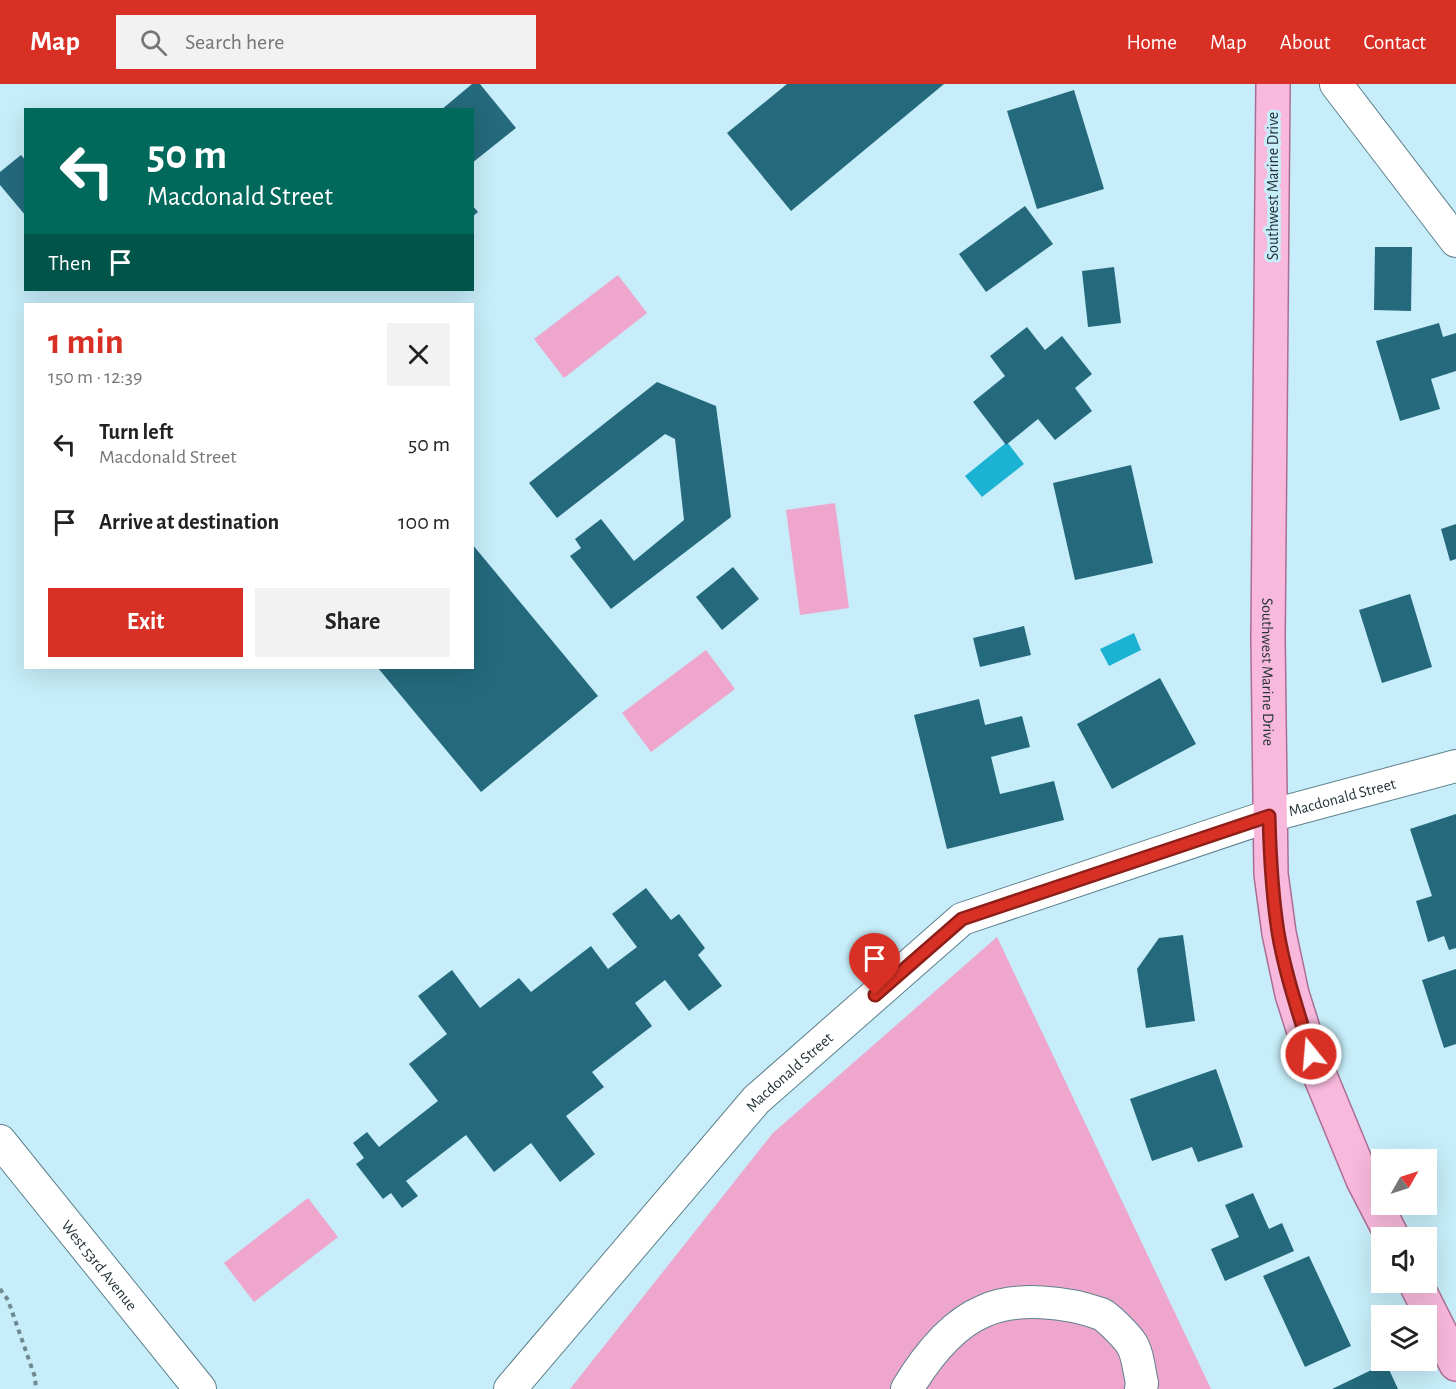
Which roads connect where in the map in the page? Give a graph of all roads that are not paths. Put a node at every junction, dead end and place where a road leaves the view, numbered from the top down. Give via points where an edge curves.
1 (1273, 84) edge
2 (1336, 84) edge
3 (1456, 241) edge
4 (1456, 766) edge
5 (1269, 816) junction
6 (0, 1140) edge
7 (1387, 1227) edge
8 (1420, 1293) edge
9 (1456, 1364) edge
10 (200, 1389) edge
11 (510, 1389) edge
12 (907, 1389) edge
13 (1141, 1389) edge

1 - 5 main road, Southwest Marine Drive
2 - 3 street
4 - 5 street, Macdonald Street
5 - 7 main road, Southwest Marine Drive via 1271,874 1292,994 1335,1116
5 - 11 street, Macdonald Street via 962,919 756,1100
6 - 10 street, West 53rd Avenue
8 - 9 main road
12 - 13 street via 941,1343 961,1325 984,1311 1013,1303 1047,1302 1104,1315 1132,1344

